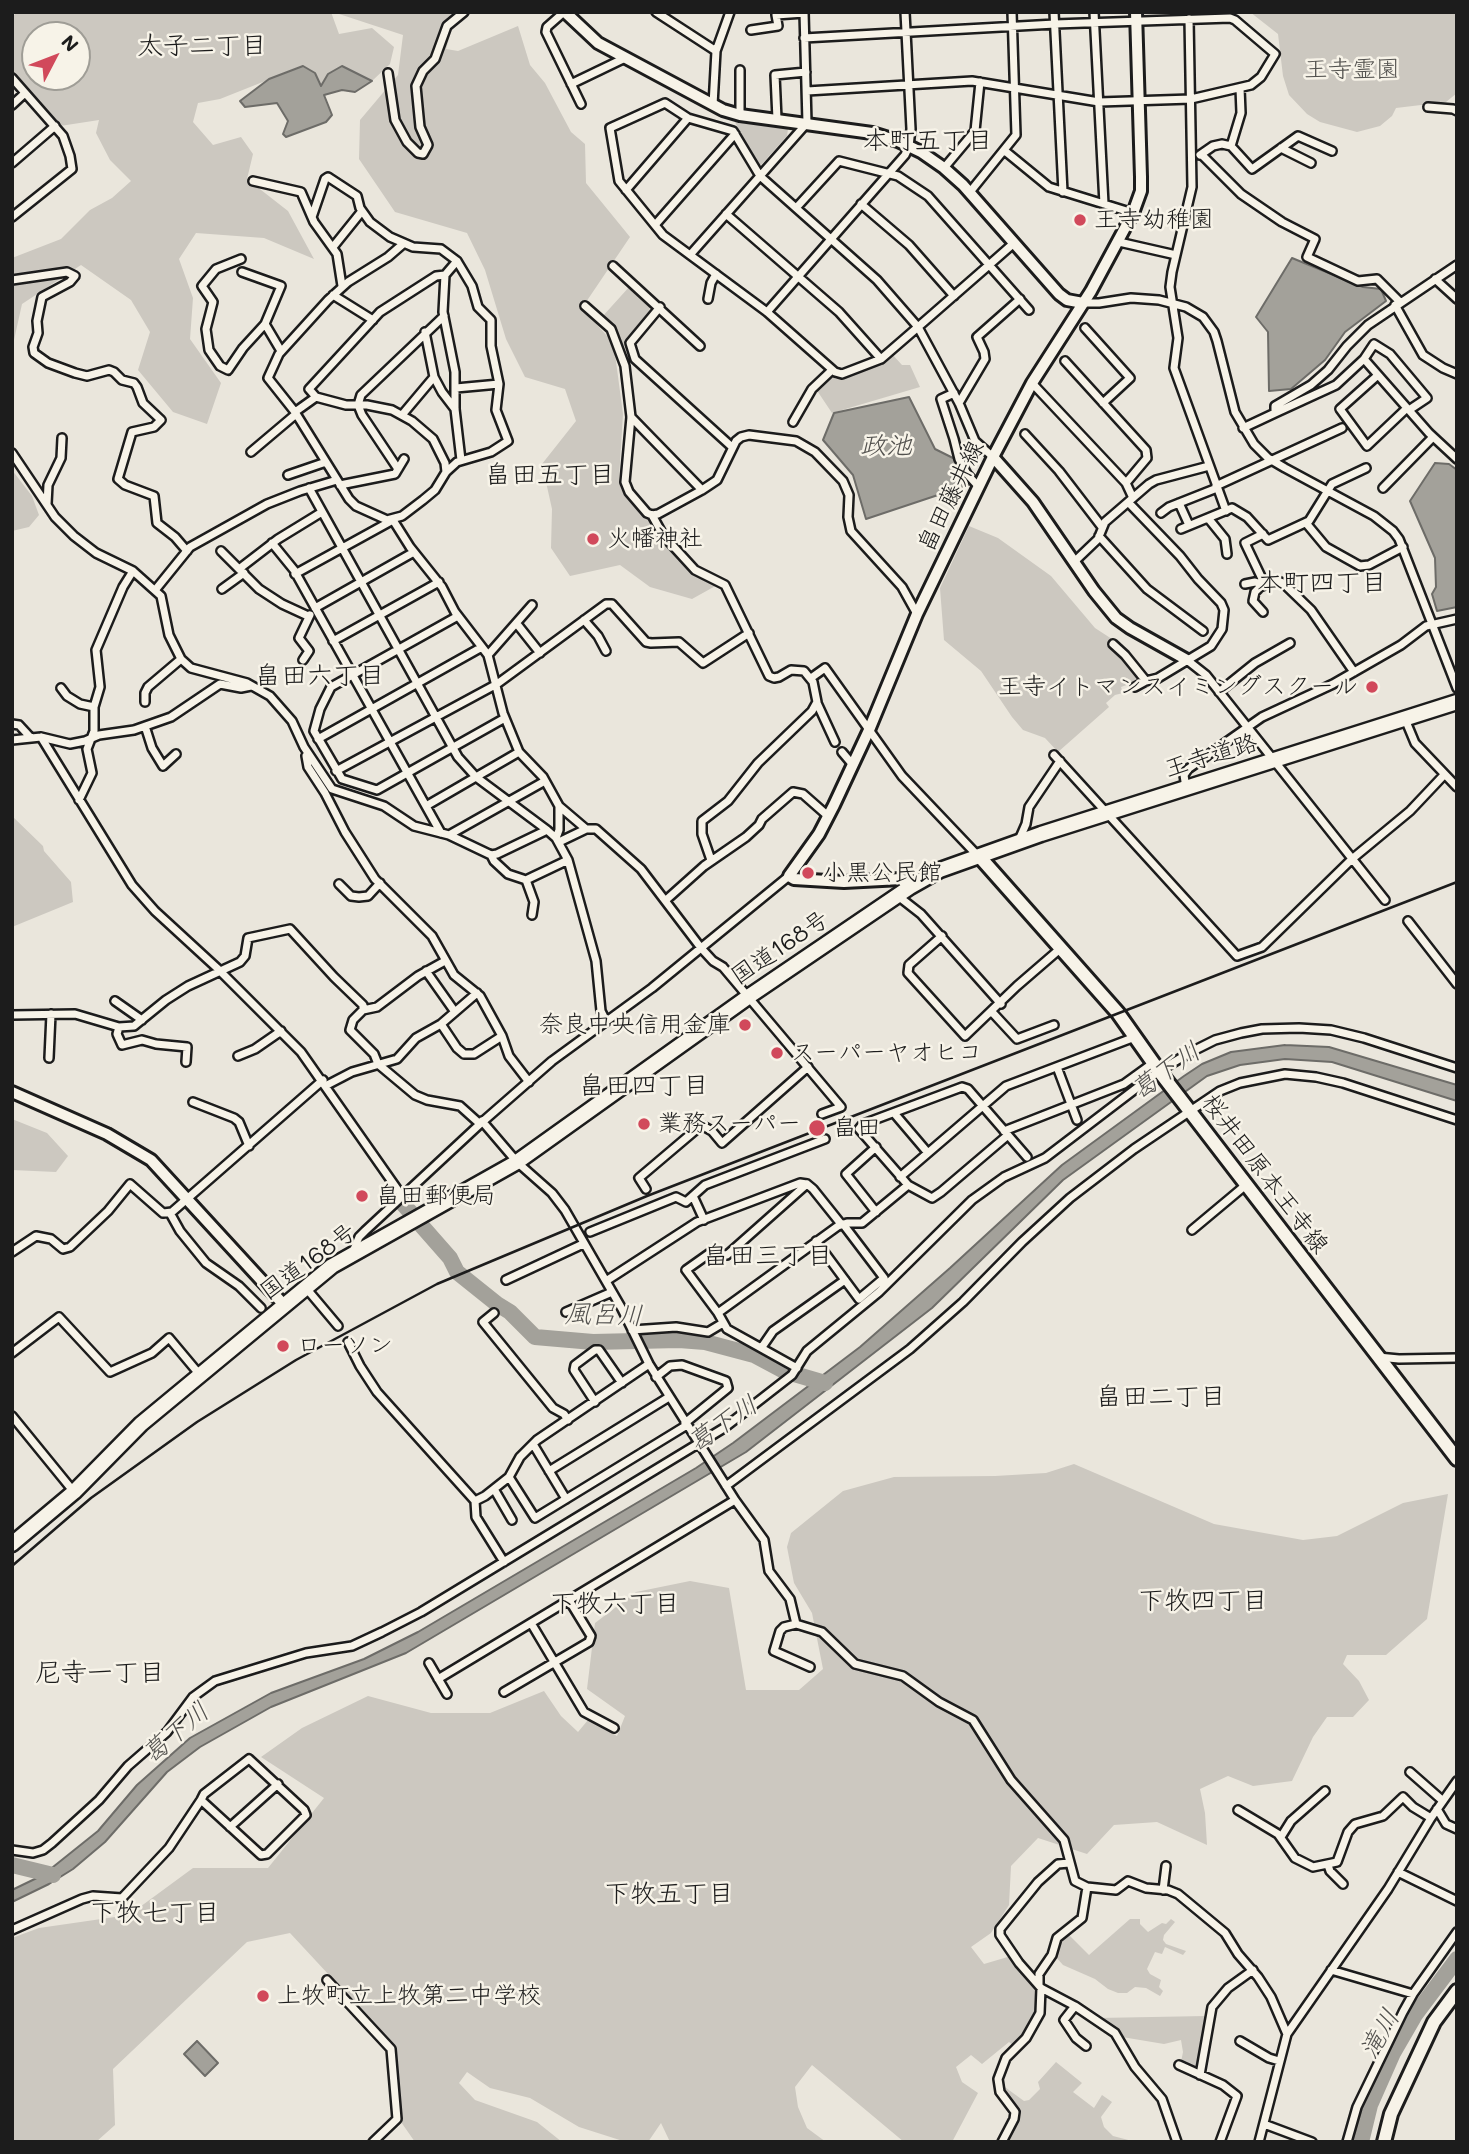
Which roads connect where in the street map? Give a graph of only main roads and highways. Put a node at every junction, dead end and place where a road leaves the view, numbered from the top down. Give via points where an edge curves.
1 (1457, 702) edge
2 (979, 856) junction
3 (1457, 1460) edge
4 (12, 1544) edge
5 (1457, 1991) edge
6 (1384, 2142) edge

1 - 2 highway, 王寺道路
2 - 3 main road, 桜井田原本王寺線 via 1118,1013
2 - 4 highway, 国道168号 via 910,887 517,1162 332,1266 141,1424 74,1492
5 - 6 main road via 1429,2033 1391,2114

